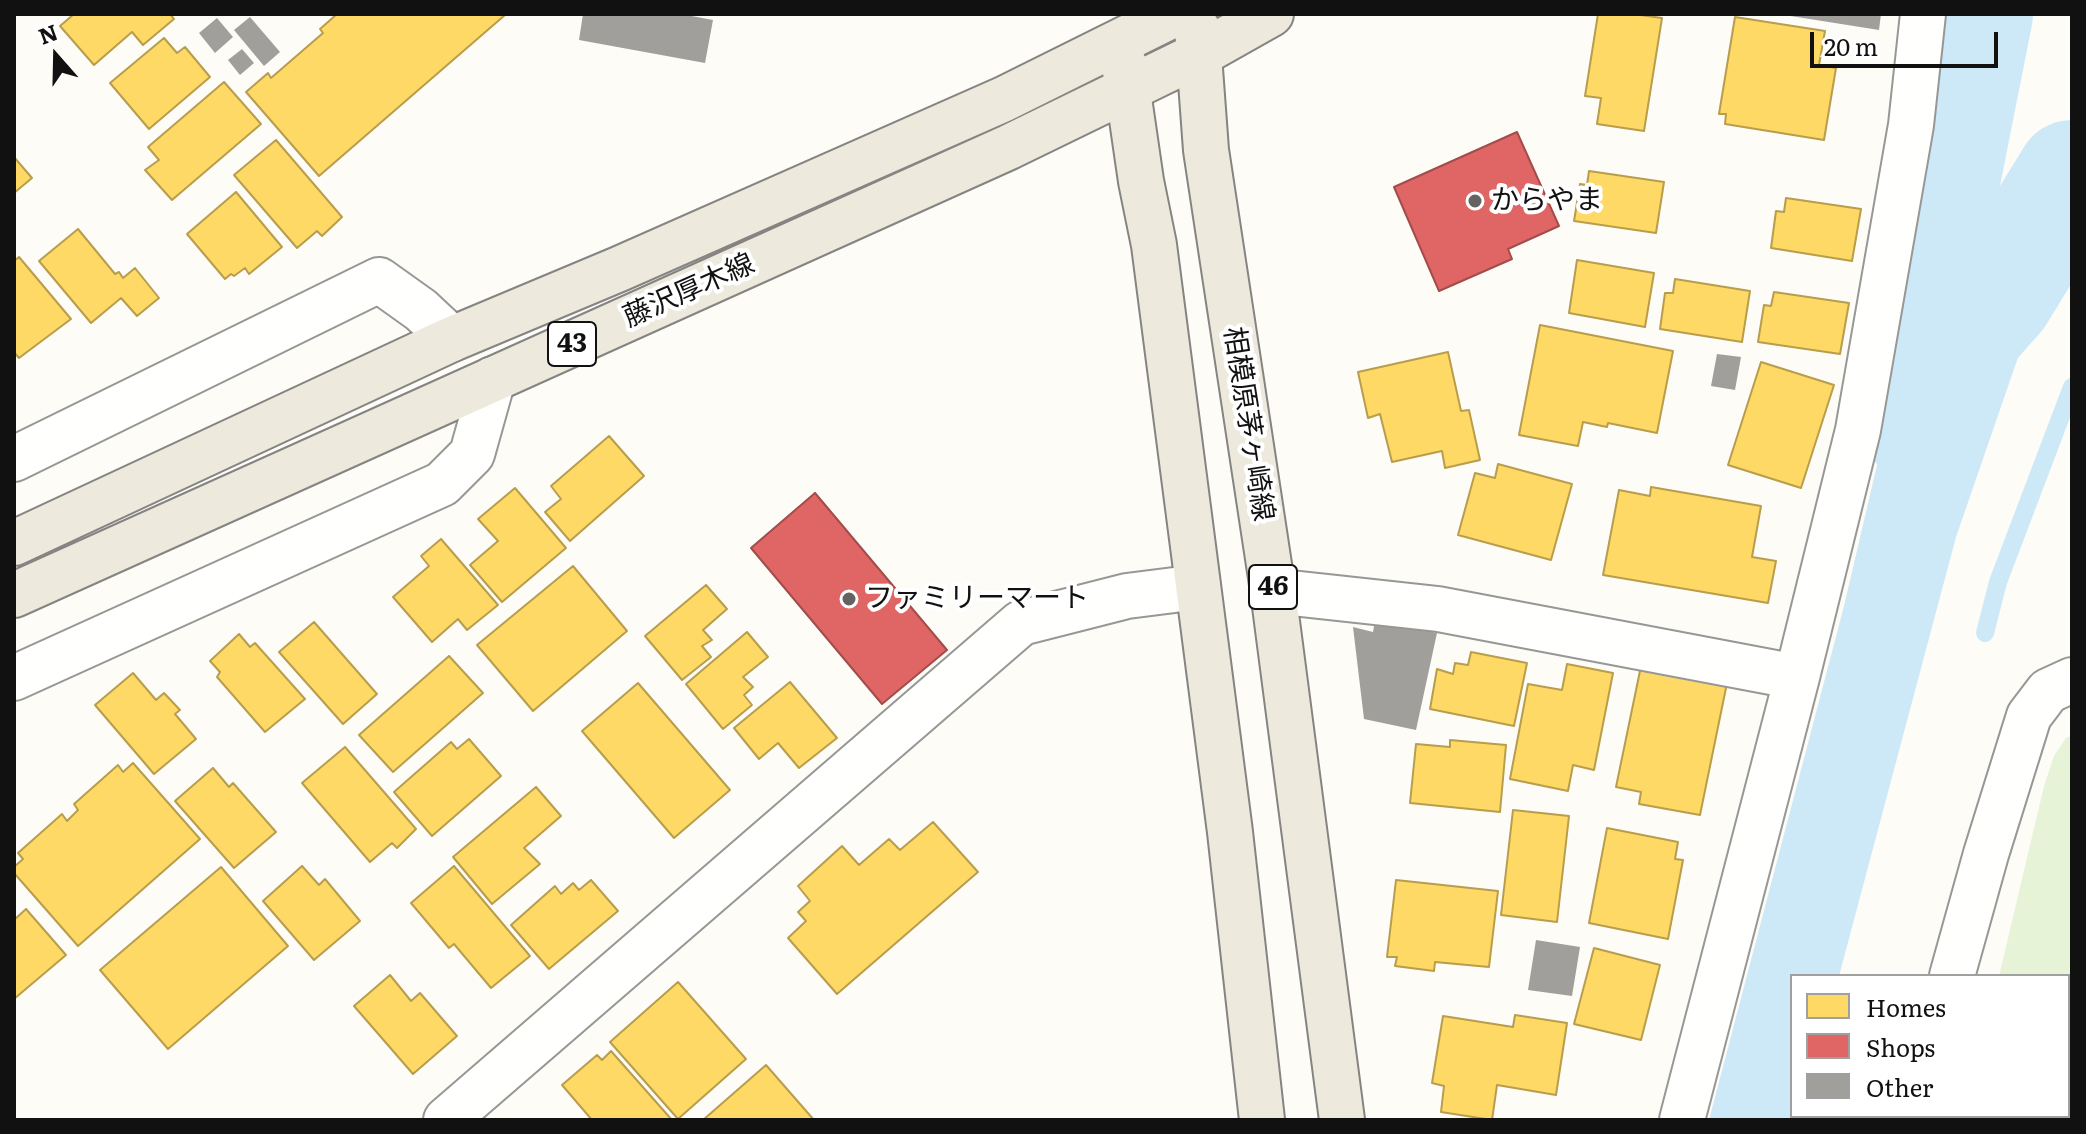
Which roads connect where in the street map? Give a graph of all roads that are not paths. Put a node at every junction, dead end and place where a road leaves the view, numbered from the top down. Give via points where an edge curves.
1 (1175, 14) edge
2 (1271, 14) edge
3 (1923, 14) edge
4 (1120, 27) edge
5 (1197, 34) edge
6 (1128, 89) junction
7 (452, 339) junction
8 (493, 379) junction
9 (14, 459) edge
10 (14, 543) edge
11 (1198, 587) junction
12 (1273, 591) junction
13 (14, 595) edge
14 (1797, 677) junction
15 (14, 678) edge
16 (2072, 680) edge
17 (1953, 974) edge
18 (446, 1120) edge
19 (1262, 1120) edge
20 (1342, 1120) edge
21 (1682, 1120) edge

1 - 4 main road, 藤沢厚木線 / 43
2 - 5 main road, 藤沢厚木線 / 43
3 - 14 street via 1911,125 1858,430
4 - 6 main road
4 - 7 main road, 藤沢厚木線 / 43 via 1004,99
5 - 6 main road, 藤沢厚木線 / 43
5 - 12 main road, 相模原茅ヶ崎線 / 46 via 1206,150
6 - 8 main road, 藤沢厚木線 / 43
6 - 11 main road via 1154,245
7 - 9 street via 379,280
7 - 10 main road, 藤沢厚木線 / 43
8 - 13 main road, 藤沢厚木線 / 43
8 - 15 street via 472,454 442,484
11 - 18 street via 1127,596 1021,623
11 - 19 main road
12 - 14 street via 1438,609
12 - 20 main road, 相模原茅ヶ崎線 / 46
14 - 21 street
16 - 17 street via 2048,691 2029,716

